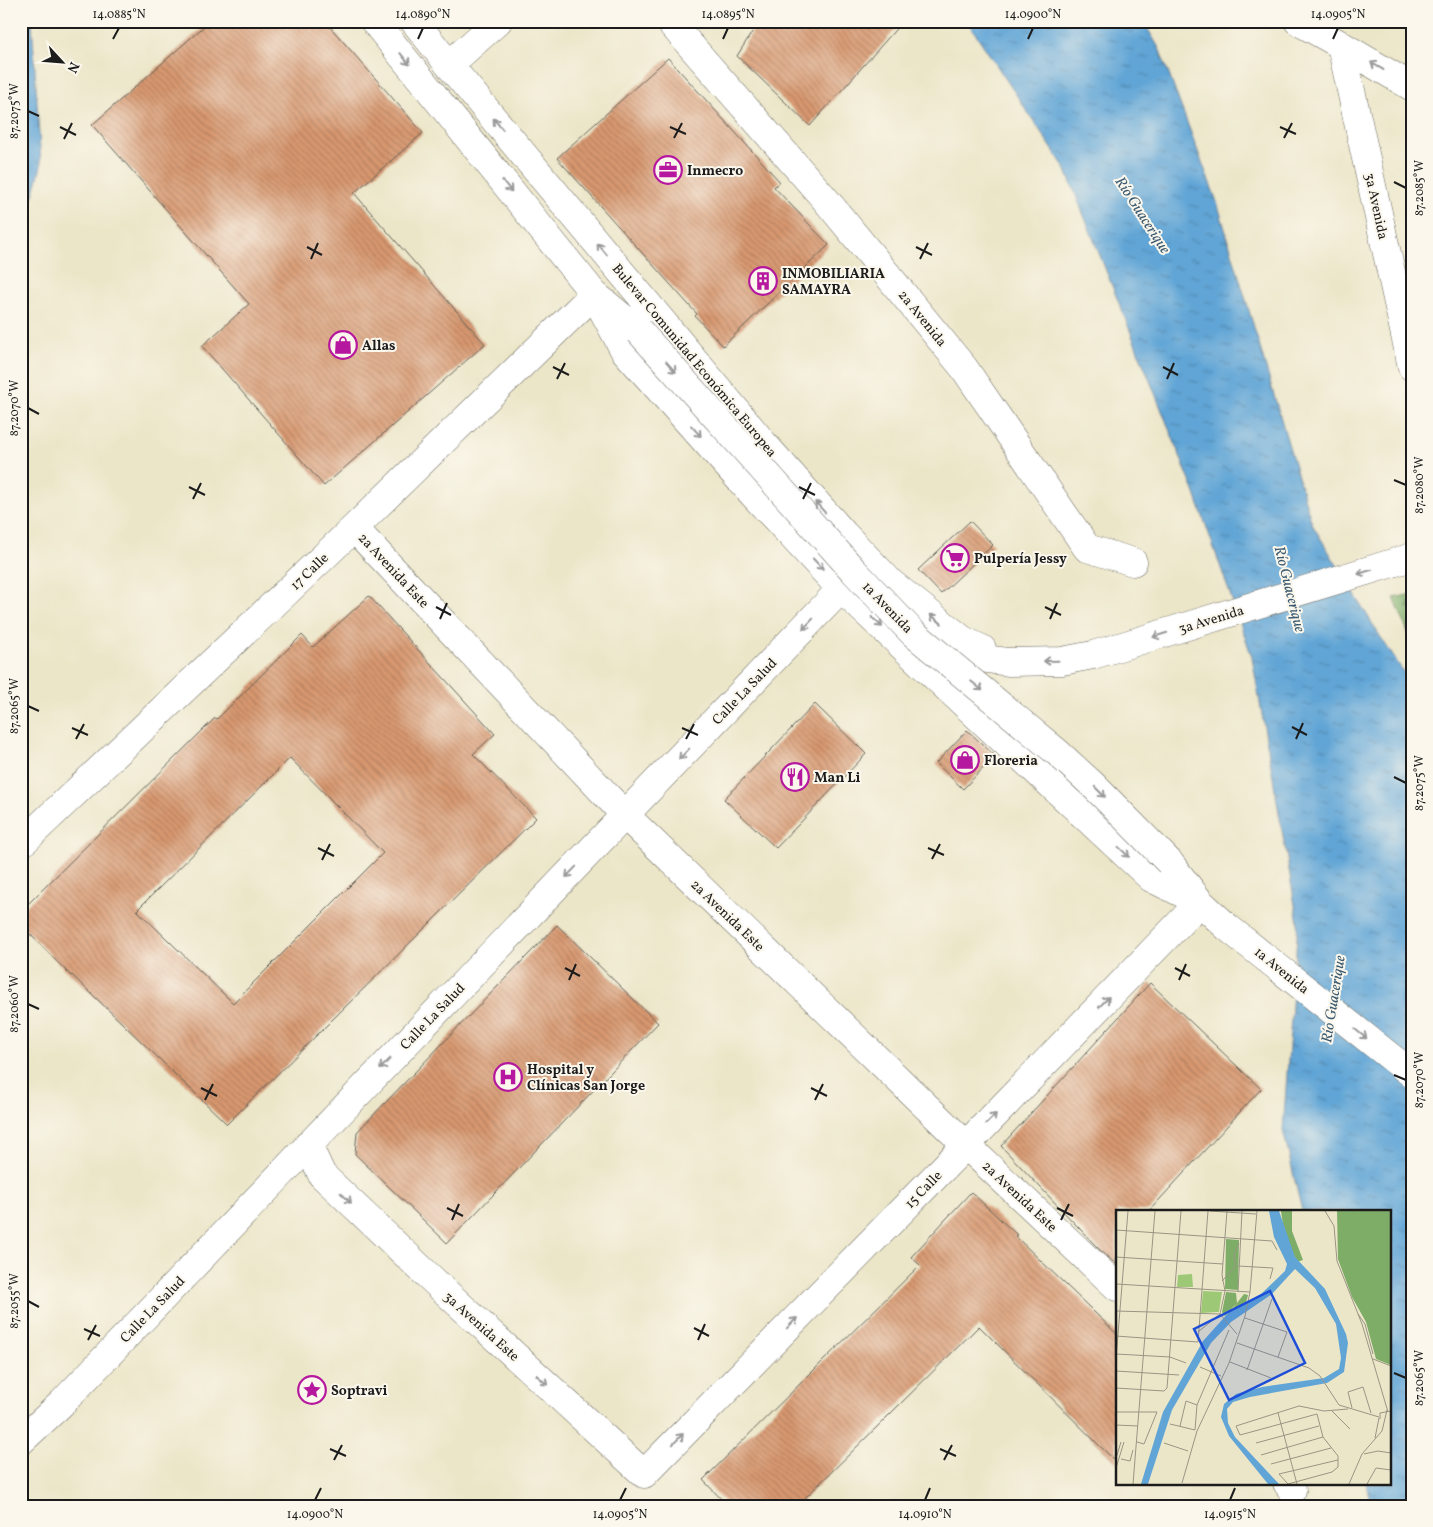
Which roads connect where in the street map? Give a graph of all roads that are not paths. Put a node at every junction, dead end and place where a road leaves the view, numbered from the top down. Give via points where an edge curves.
1 (374, 21) edge
2 (414, 21) edge
3 (498, 21) edge
4 (668, 21) edge
5 (1298, 21) edge
6 (1341, 45) junction
7 (449, 64) junction
8 (1412, 87) edge
9 (594, 294) junction
10 (1412, 367) edge
11 (354, 528) junction
12 (1412, 557) edge
13 (1133, 562) dead end
14 (841, 589) junction
15 (1008, 662) junction
16 (626, 816) junction
17 (21, 844) edge
18 (1200, 902) junction
19 (1412, 1074) edge
20 (308, 1145) junction
21 (966, 1145) junction
22 (287, 1167) junction
23 (322, 1175) junction
24 (1116, 1286) edge
25 (21, 1442) edge
26 (644, 1474) joint

1 -> 9 main road
2 - 7 main road, Bulevar Comunidad Económica Europea
3 - 7 main road
4 - 13 main road, 2a Avenida via 825,198 964,368 1086,548
5 - 6 main road
8 -> 6 main road
6 - 10 main road, 3a Avenida
15 -> 7 main road, Bulevar Comunidad Económica Europea via 956,635 891,583 844,534 764,444
9 - 11 main road, 17 Calle
9 -> 14 main road via 624,350
9 -> 18 main road, 1a Avenida, bridge via 639,331 852,570 913,633 1094,786 1169,862
11 - 16 main road, 2a Avenida Este
11 - 17 main road, 17 Calle
12 -> 15 main road, 3a Avenida via 1094,655 1062,661
14 - 15 main road, 3a Avenida via 861,585 876,591 938,645 958,655
14 -> 16 main road, Calle La Salud
14 -> 18 main road, 1a Avenida via 1151,878
16 -> 20 main road, Calle La Salud
16 - 21 main road, 2a Avenida Este
18 -> 19 main road, 1a Avenida
21 -> 18 main road, 15 Calle
20 - 22 main road, Calle La Salud
20 - 23 main road, 3a Avenida Este
21 - 24 main road, 2a Avenida Este
26 -> 21 main road, 15 Calle
22 - 23 main road
22 - 25 main road, Calle La Salud
23 -> 26 main road, 3a Avenida Este

